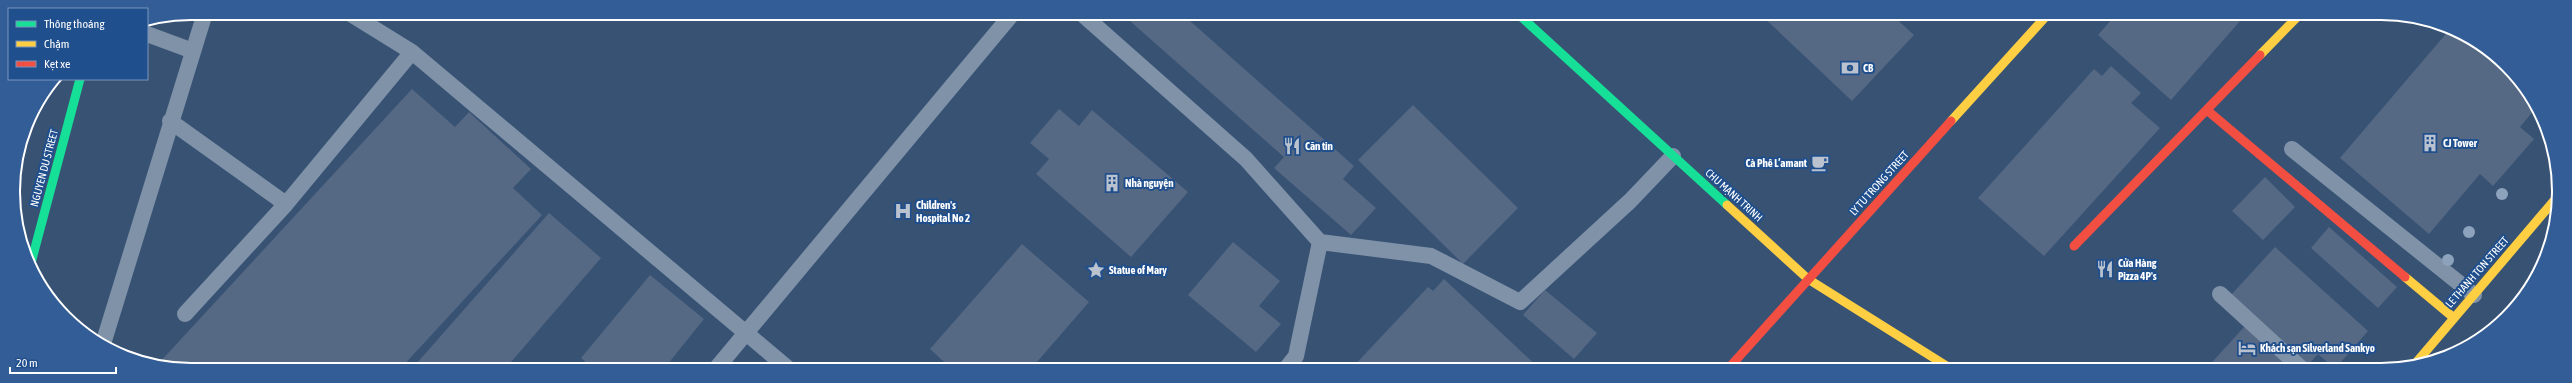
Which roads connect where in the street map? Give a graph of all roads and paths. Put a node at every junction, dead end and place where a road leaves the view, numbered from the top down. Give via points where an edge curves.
1 (203, 20) edge
2 (360, 20) edge
3 (1007, 20) edge
4 (1089, 20) edge
5 (1525, 20) edge
6 (2043, 20) edge
7 (2294, 20) edge
8 (148, 34) edge
9 (194, 50) junction
10 (412, 52) junction
11 (80, 80) edge
12 (2208, 111) junction
13 (170, 121) junction
14 (2292, 149) dead end
15 (1674, 156) junction
16 (286, 204) junction
17 (2552, 204) edge
18 (1320, 242) junction
19 (2074, 246) dead end
20 (33, 256) edge
21 (1808, 279) junction
22 (2220, 294) dead end
23 (2474, 295) junction
24 (185, 314) dead end
25 (2454, 318) junction
26 (746, 330) junction
27 (104, 339) edge
28 (2420, 358) edge
29 (720, 363) edge
30 (782, 363) edge
31 (1290, 363) edge
32 (1733, 363) edge
33 (1942, 363) edge
34 (2295, 363) edge

1 - 9 lane
2 - 10 lane
3 - 26 lane
4 - 18 lane via 1246,159
5 - 15 street, CHU MẠNH TRINH
6 - 21 street, LY TU TRONG STREET
7 - 12 street
8 - 9 lane
9 - 13 lane
10 - 16 lane
10 - 26 lane
11 - 20 street, NGUYEN DU STREET
12 - 19 street
12 - 25 street
13 - 16 lane
13 - 27 lane
14 - 23 lane
15 - 18 lane via 1630,201 1520,302 1431,256
15 - 21 street, CHU MẠNH TRINH
16 - 24 lane
17 - 23 street, LE THANH TON STREET
18 - 31 lane via 1296,356
21 - 32 street, LY TU TRONG STREET
21 - 33 street, CHU MẠNH TRINH
22 - 34 lane
23 - 25 street, LE THANH TON STREET
25 - 28 street, LE THANH TON STREET
26 - 29 lane
26 - 30 lane

